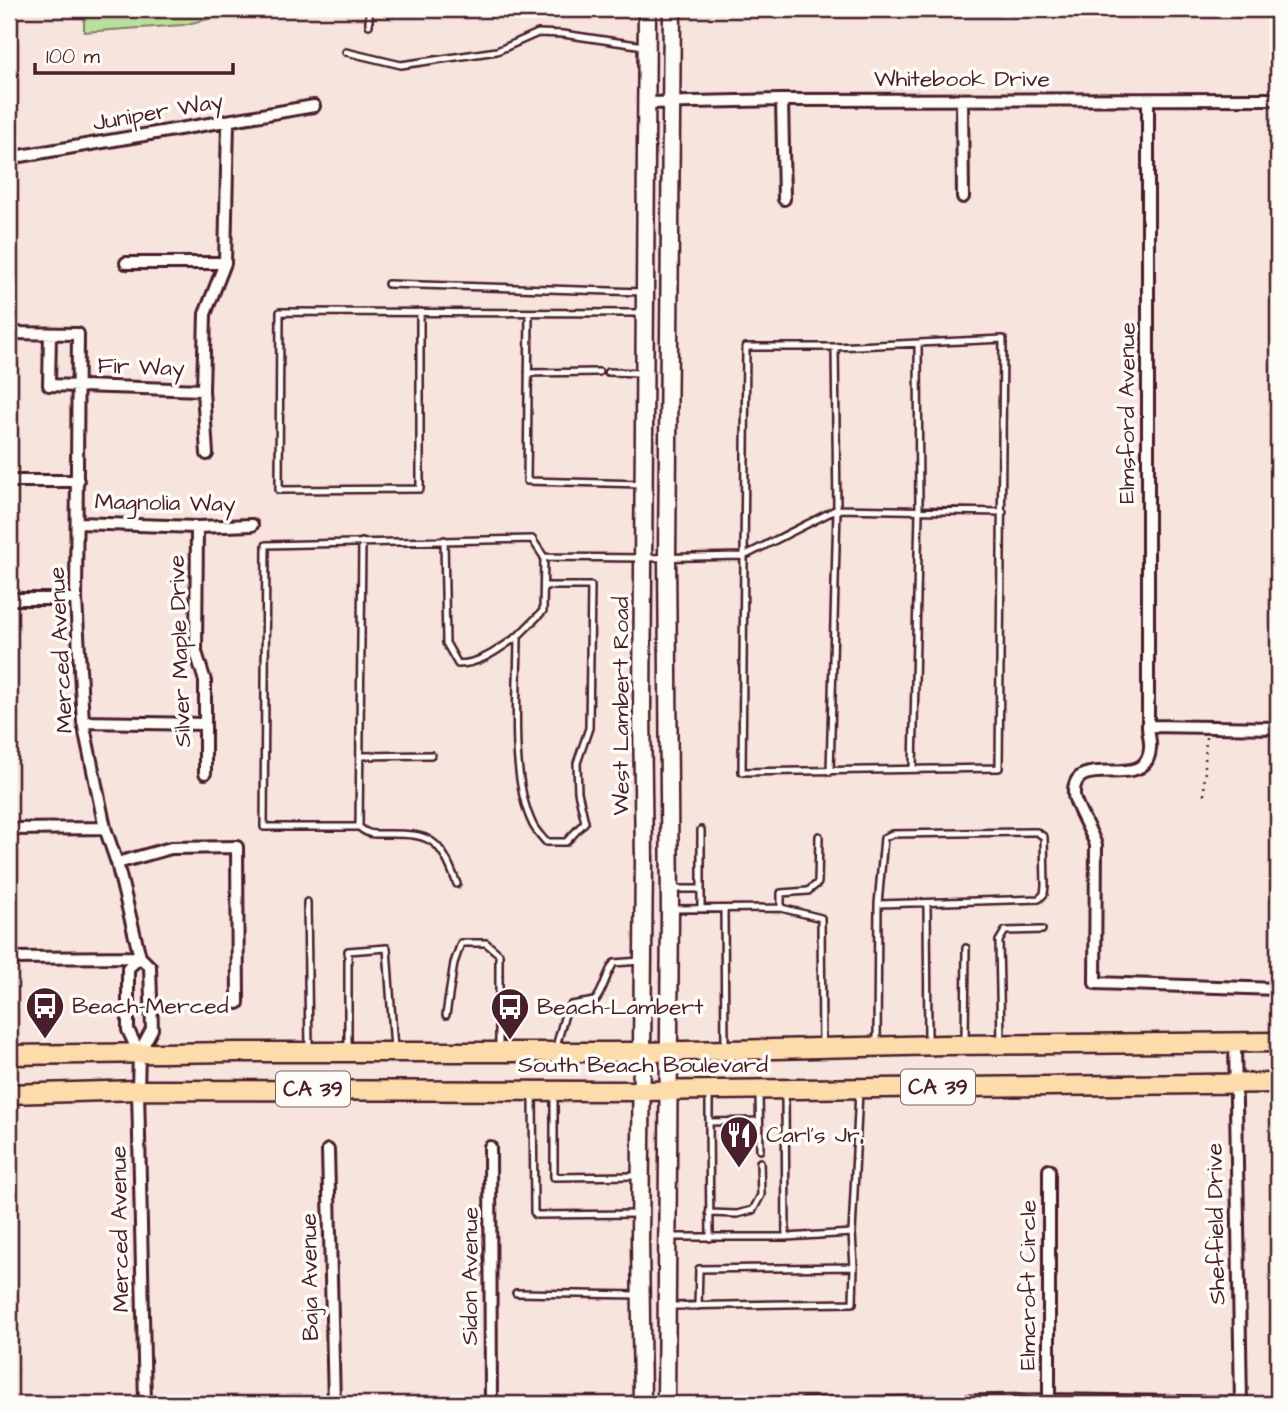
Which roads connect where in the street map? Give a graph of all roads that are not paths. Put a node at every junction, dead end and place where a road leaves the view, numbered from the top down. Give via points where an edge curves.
1 (369, 9) edge
2 (648, 9) edge
3 (672, 9) edge
4 (369, 25) dead end
5 (647, 47) junction
6 (346, 52) dead end
7 (1278, 99) edge
8 (782, 100) junction
9 (962, 100) junction
10 (1148, 100) junction
11 (647, 103) junction
12 (672, 103) junction
13 (314, 106) dead end
14 (228, 121) junction
15 (9, 158) edge
16 (963, 197) dead end
17 (784, 199) dead end
18 (126, 263) dead end
19 (226, 263) junction
20 (388, 284) dead end
21 (645, 292) junction
22 (421, 312) junction
23 (529, 313) junction
24 (645, 313) junction
25 (9, 333) edge
26 (50, 334) junction
27 (918, 344) junction
28 (835, 347) junction
29 (599, 372) dead end
30 (608, 372) dead end
31 (528, 373) junction
32 (644, 373) junction
33 (78, 387) junction
34 (204, 390) junction
35 (206, 454) dead end
36 (9, 481) edge
37 (78, 481) junction
38 (644, 484) junction
39 (837, 509) junction
40 (919, 511) junction
41 (1003, 512) junction
42 (78, 523) junction
43 (252, 525) dead end
44 (197, 527) junction
45 (444, 540) junction
46 (362, 542) junction
47 (744, 556) junction
48 (544, 557) junction
49 (667, 557) junction
50 (644, 558) junction
51 (544, 586) junction
52 (9, 599) edge
53 (76, 599) junction
54 (518, 636) junction
55 (83, 722) junction
56 (205, 724) junction
57 (1148, 726) junction
58 (1278, 728) edge
59 (432, 755) dead end
60 (360, 757) junction
61 (913, 768) junction
62 (830, 772) junction
63 (205, 773) dead end
64 (359, 827) junction
65 (105, 828) junction
66 (9, 829) edge
67 (701, 830) dead end
68 (820, 836) dead end
69 (117, 863) junction
70 (457, 884) dead end
71 (670, 889) junction
72 (701, 889) junction
73 (307, 902) dead end
74 (878, 904) junction
75 (927, 904) junction
76 (781, 908) junction
77 (670, 909) junction
78 (701, 909) junction
79 (723, 909) junction
80 (1042, 930) dead end
81 (966, 948) dead end
82 (140, 957) junction
83 (9, 958) edge
84 (643, 961) junction
85 (1278, 989) edge
86 (238, 1003) dead end
87 (446, 1015) dead end
88 (1235, 1042) junction
89 (1278, 1042) edge
90 (1001, 1044) junction
91 (928, 1045) junction
92 (965, 1045) junction
93 (877, 1047) junction
94 (822, 1049) junction
95 (725, 1050) junction
96 (309, 1052) junction
97 (348, 1052) junction
98 (394, 1052) junction
99 (499, 1052) junction
100 (555, 1052) junction
101 (642, 1052) junction
102 (668, 1052) junction
103 (139, 1053) junction
104 (9, 1055) edge
105 (1234, 1083) junction
106 (1278, 1083) edge
107 (859, 1088) junction
108 (785, 1089) junction
109 (138, 1090) junction
110 (667, 1090) junction
111 (709, 1090) junction
112 (759, 1090) junction
113 (533, 1091) junction
114 (554, 1091) junction
115 (641, 1091) junction
116 (9, 1094) edge
117 (759, 1121) junction
118 (709, 1122) junction
119 (490, 1147) dead end
120 (328, 1150) dead end
121 (760, 1150) dead end
122 (760, 1162) dead end
123 (1049, 1170) dead end
124 (640, 1175) junction
125 (709, 1213) junction
126 (640, 1214) junction
127 (852, 1233) junction
128 (667, 1237) junction
129 (786, 1237) junction
130 (710, 1238) junction
131 (854, 1267) junction
132 (516, 1293) dead end
133 (642, 1295) junction
134 (667, 1306) junction
135 (698, 1306) junction
136 (1049, 1400) junction
137 (1241, 1403) edge
138 (145, 1404) edge
139 (334, 1404) edge
140 (491, 1404) edge
141 (642, 1404) edge
142 (666, 1404) edge
143 (805, 1404) edge

1 - 4 lane
2 - 5 main road, West Lambert Road
3 - 12 main road, West Lambert Road
5 - 6 lane via 538,33 497,51 401,65
5 - 11 main road, West Lambert Road
7 - 10 street, Whitebook Drive
8 - 9 street, Whitebook Drive
8 - 12 street, Whitebook Drive
8 - 17 street
9 - 10 street, Whitebook Drive
9 - 16 street
10 - 57 street, Elmsford Avenue
11 - 12 street, Whitebook Drive
11 - 21 main road, West Lambert Road
12 - 49 main road, West Lambert Road
13 - 14 street, Juniper Way
14 - 15 street, Juniper Way
14 - 19 street
18 - 19 street
19 - 34 street via 205,314
20 - 21 lane
21 - 24 main road, West Lambert Road
22 - 22 lane via 280,312 279,490 420,489
22 - 23 lane
23 - 24 lane
23 - 31 lane
24 - 32 main road, West Lambert Road
25 - 26 street
26 - 33 street, Fir Way via 49,385
26 - 33 street, Merced Avenue via 78,334
27 - 28 lane
27 - 40 lane
27 - 41 lane via 1003,339
28 - 39 lane
28 - 47 lane via 746,347
29 - 31 lane
30 - 32 lane
31 - 38 lane via 527,481
32 - 38 main road, West Lambert Road
33 - 34 street, Fir Way
33 - 37 street, Merced Avenue
34 - 35 street
36 - 37 street
37 - 42 street, Merced Avenue
38 - 50 main road, West Lambert Road
39 - 40 lane
39 - 47 lane
39 - 62 lane
40 - 41 lane
40 - 61 lane
41 - 61 lane via 999,768
42 - 44 street, Magnolia Way
42 - 53 street, Merced Avenue
43 - 44 street, Magnolia Way
44 - 56 street, Silver Maple Drive via 197,652 205,681
45 - 46 lane
45 - 48 lane via 532,539
45 - 54 lane via 446,643 458,664 470,664
46 - 60 lane
46 - 64 lane via 265,545 264,827
47 - 49 lane
47 - 62 lane via 743,772
48 - 50 lane
48 - 51 lane
49 - 50 lane
49 - 71 main road, West Lambert Road
50 - 84 main road, West Lambert Road
51 - 54 lane via 544,611
51 - 54 lane via 591,586 589,728 577,762 585,822 566,842 546,842 533,826 522,789
52 - 53 street
53 - 55 street, Merced Avenue
55 - 56 street
55 - 65 street, Merced Avenue
56 - 63 street, Silver Maple Drive
57 - 58 street
57 - 85 street, Elmsford Avenue via 1150,750 1140,768 1091,772 1080,776 1075,786 1075,800 1096,845 1095,984
59 - 60 lane
60 - 64 lane
61 - 62 lane
64 - 70 lane via 367,834 420,835 436,843
65 - 66 street
65 - 69 street, Merced Avenue
67 - 72 lane
68 - 76 lane via 818,883 808,891 781,893
69 - 82 street, Merced Avenue
69 - 86 street via 171,848 237,847
71 - 72 lane
71 - 77 main road, West Lambert Road
72 - 78 lane
73 - 96 lane
74 - 75 lane
74 - 75 lane via 882,845 887,835 1037,832 1044,837 1045,886 1039,899
74 - 93 lane
75 - 91 lane
76 - 79 lane
76 - 94 lane via 821,918
77 - 78 lane
77 - 102 main road, West Lambert Road
78 - 79 lane
79 - 95 lane
80 - 90 lane via 1004,931 999,941
81 - 92 lane
82 - 83 street
82 - 103 street, Merced Avenue via 150,967 152,1029
82 - 103 street, Merced Avenue via 128,968 128,1030
84 - 100 lane via 614,963 605,976 605,989 595,1001 571,1004
84 - 101 main road, West Lambert Road
87 - 99 lane via 461,943 486,943 499,954
88 - 89 main road, South Beach Boulevard / CA 39
88 - 90 main road, South Beach Boulevard / CA 39
88 - 105 street, Sheffield Drive
90 - 92 main road, South Beach Boulevard / CA 39
91 - 92 main road, South Beach Boulevard / CA 39
91 - 93 main road, South Beach Boulevard / CA 39
93 - 94 main road, South Beach Boulevard / CA 39
94 - 95 main road, South Beach Boulevard / CA 39
95 - 102 main road, South Beach Boulevard / CA 39
96 - 97 main road, South Beach Boulevard / CA 39
96 - 103 main road, South Beach Boulevard / CA 39
97 - 98 main road, South Beach Boulevard / CA 39
97 - 98 lane via 348,951 387,948
98 - 99 main road, South Beach Boulevard / CA 39
99 - 100 main road, South Beach Boulevard / CA 39
100 - 101 main road, South Beach Boulevard / CA 39
101 - 102 main road, South Beach Boulevard / CA 39
101 - 115 main road, West Lambert Road
102 - 110 main road, West Lambert Road
103 - 104 main road, South Beach Boulevard / CA 39
103 - 109 street, Merced Avenue
105 - 106 main road, South Beach Boulevard / CA 39
105 - 107 main road, South Beach Boulevard / CA 39
105 - 137 street, Sheffield Drive
107 - 108 main road, South Beach Boulevard / CA 39
107 - 127 lane
108 - 112 main road, South Beach Boulevard / CA 39
108 - 129 lane
109 - 113 main road, South Beach Boulevard / CA 39
109 - 116 main road, South Beach Boulevard / CA 39
109 - 138 street, Merced Avenue
110 - 111 main road, South Beach Boulevard / CA 39
110 - 115 main road, South Beach Boulevard / CA 39
110 - 128 main road, West Lambert Road
111 - 112 main road, South Beach Boulevard / CA 39
111 - 118 lane
112 - 117 lane
113 - 114 main road, South Beach Boulevard / CA 39
113 - 126 lane via 536,1215
114 - 115 main road, South Beach Boulevard / CA 39
114 - 124 lane via 554,1177
115 - 124 main road, West Lambert Road
117 - 118 lane
117 - 121 lane
118 - 125 lane
119 - 140 street, Sidon Avenue
120 - 139 street, Baja Avenue
122 - 125 lane via 761,1195 753,1210
123 - 136 street, Elmcroft Circle
124 - 126 main road, West Lambert Road
125 - 130 lane
126 - 133 main road, West Lambert Road
127 - 129 lane
127 - 131 lane
128 - 130 lane
128 - 134 main road, West Lambert Road
129 - 130 lane
131 - 135 lane via 853,1303
131 - 135 lane via 699,1269
132 - 133 lane
133 - 141 main road, West Lambert Road
134 - 135 lane
134 - 142 main road, West Lambert Road
136 - 137 street
136 - 143 street

